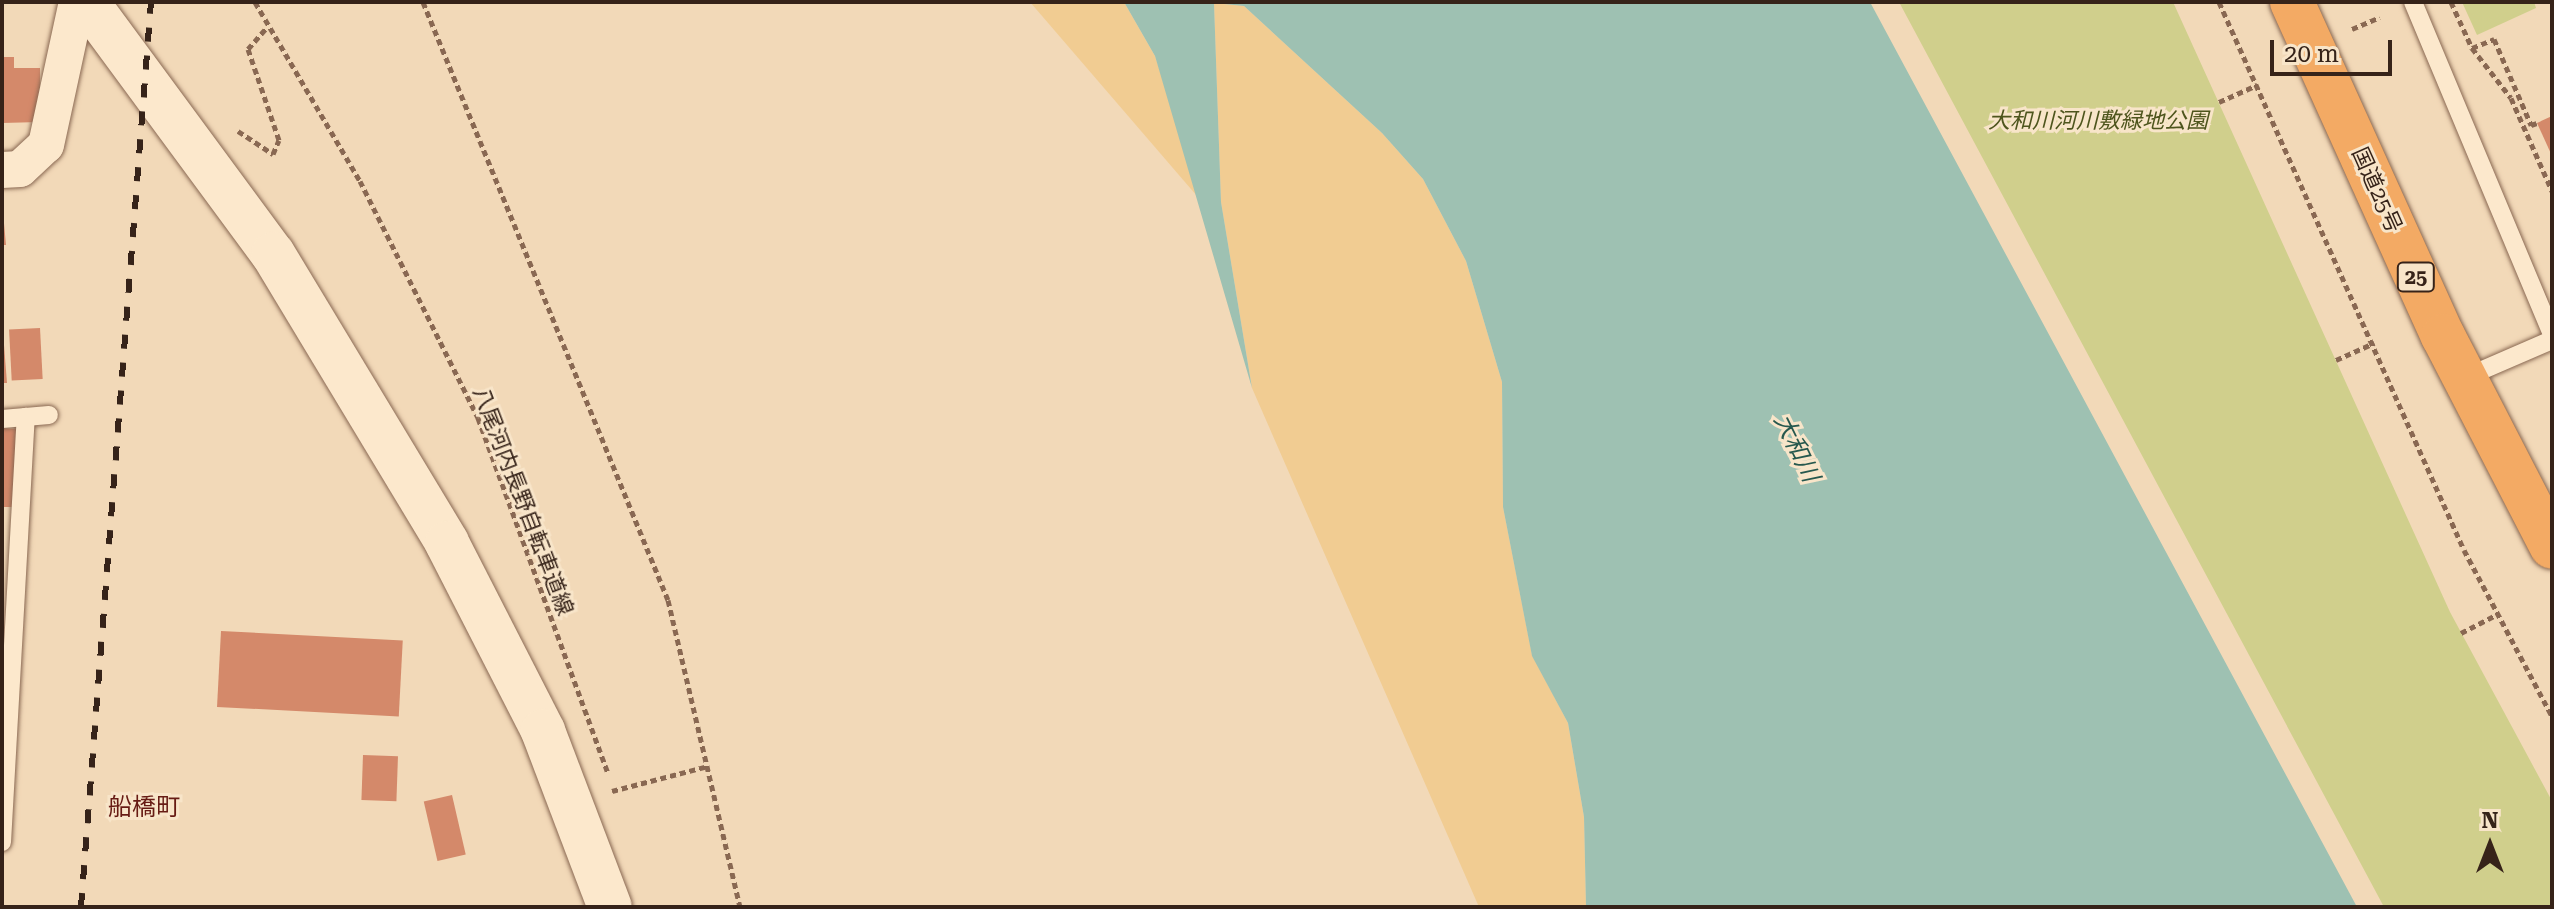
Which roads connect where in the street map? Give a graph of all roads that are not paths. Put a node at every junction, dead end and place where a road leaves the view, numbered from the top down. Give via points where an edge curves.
1 (77, 2) edge
2 (87, 2) edge
3 (2292, 2) edge
4 (2413, 2) edge
5 (2, 170) edge
6 (2552, 338) edge
7 (2464, 378) junction
8 (49, 415) dead end
9 (26, 417) junction
10 (2, 419) edge
11 (2552, 547) edge
12 (6, 711) edge
13 (2, 842) edge
14 (610, 907) edge

1 - 5 street via 46,145 20,169
2 - 14 street via 273,254 447,543 543,731
3 - 7 highway, 国道25号 / 25
4 - 6 lane
6 - 7 lane
7 - 11 highway, 国道25号 / 25
8 - 9 lane
9 - 10 lane
9 - 12 lane
12 - 13 lane

